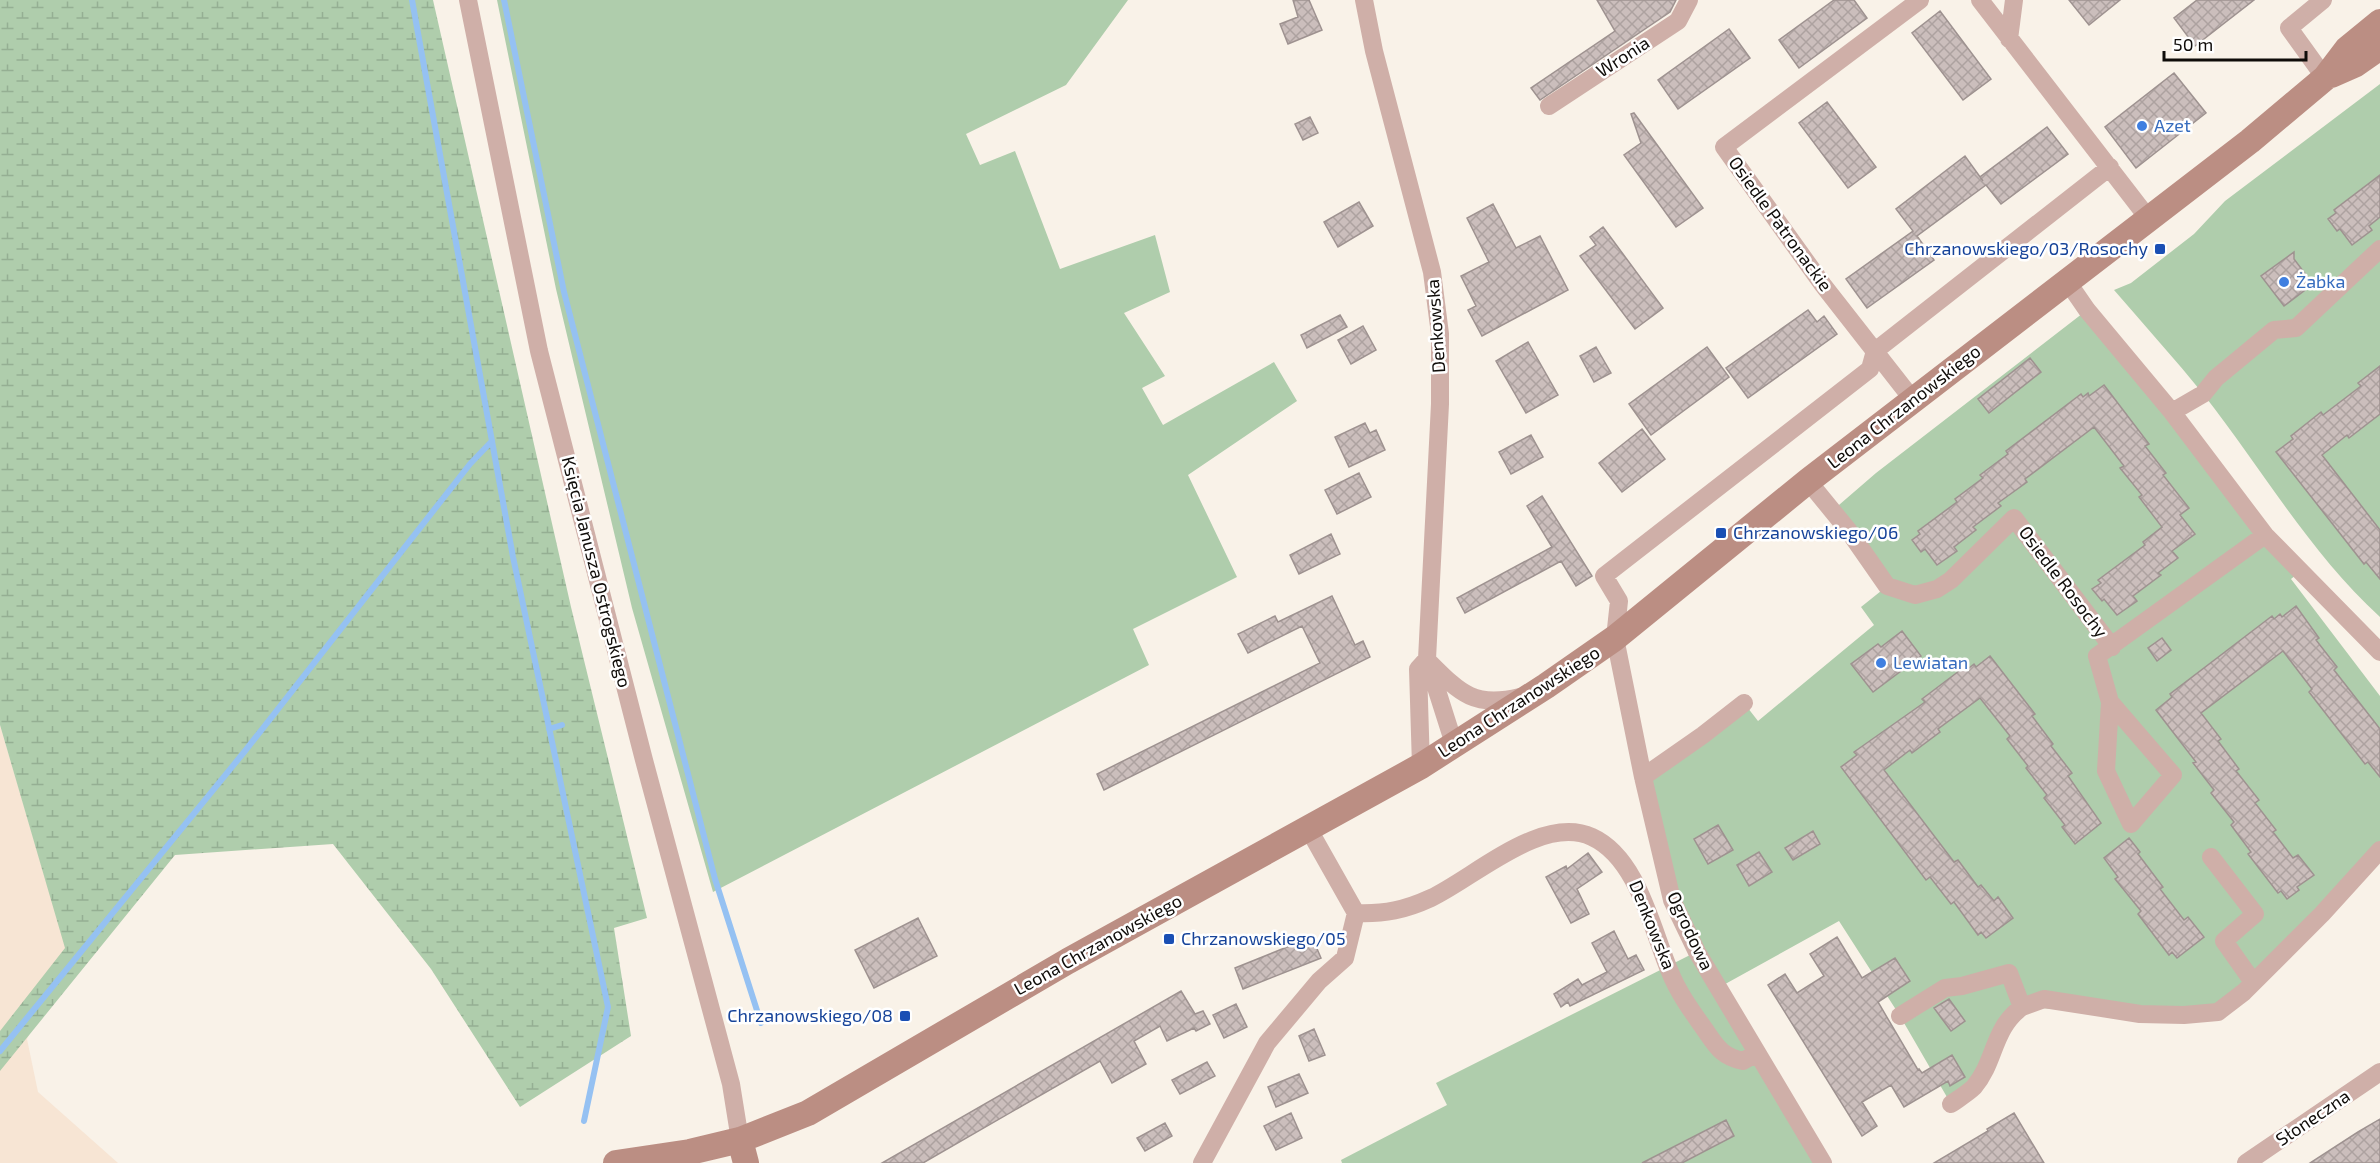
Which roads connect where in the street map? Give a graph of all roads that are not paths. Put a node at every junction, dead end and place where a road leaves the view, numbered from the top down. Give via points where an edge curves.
1 (468, 0) edge
2 (1364, 0) edge
3 (1689, 0) edge
4 (1920, 0) edge
5 (1980, 0) edge
6 (2014, 0) edge
7 (2323, 0) edge
8 (2380, 22) edge
9 (2009, 39) junction
10 (2380, 47) edge
11 (2325, 78) junction
12 (1549, 106) dead end
13 (2110, 167) junction
14 (2148, 218) junction
15 (2380, 249) edge
16 (2067, 281) junction
17 (1875, 351) junction
18 (1913, 400) junction
19 (2172, 412) junction
20 (1808, 481) junction
21 (2265, 535) junction
22 (1615, 638) junction
23 (2112, 647) junction
24 (2380, 652) edge
25 (1427, 659) junction
26 (1531, 695) junction
27 (2110, 702) junction
28 (1744, 703) dead end
29 (1454, 744) junction
30 (1420, 766) junction
31 (1643, 777) junction
32 (1308, 828) junction
33 (2380, 850) edge
34 (2211, 857) dead end
35 (1356, 913) junction
36 (2253, 982) junction
37 (2022, 1007) junction
38 (1900, 1016) dead end
39 (1757, 1053) junction
40 (2380, 1072) edge
41 (1951, 1104) dead end
42 (743, 1151) edge
43 (616, 1163) edge
44 (1203, 1163) edge
45 (1823, 1163) edge
46 (2246, 1163) edge

1 - 42 street, Księcia Janusza Ostrogskiego via 539,351 731,1084
2 - 25 street, Denkowska via 1438,309 1440,404
3 - 12 street, Wronia via 1678,21
4 - 17 street, Osiedle Patronackie via 1724,147
5 - 9 street
6 - 9 street
7 - 11 street via 2289,28
8 - 11 street, Leona Chrzanowskiego via 2347,49
9 - 13 street
10 - 11 street, Leona Chrzanowskiego via 2356,64
11 - 14 street, Leona Chrzanowskiego
13 - 14 street
13 - 17 street
14 - 16 street, Leona Chrzanowskiego
15 - 19 street via 2296,328 2274,330 2216,378 2203,394
16 - 18 street, Leona Chrzanowskiego
16 - 19 street via 2086,310
17 - 18 street, Osiedle Patronackie
17 - 22 street, Ogrodowa via 1870,369 1604,576 1619,601
18 - 20 street, Leona Chrzanowskiego
19 - 21 street
20 - 22 street, Leona Chrzanowskiego
20 - 23 street, Osiedle Rosochy via 1887,586 1915,595 1951,580 2014,518
21 - 23 street, Osiedle Rosochy
21 - 24 street
22 - 26 street, Leona Chrzanowskiego
22 - 31 street, Ogrodowa
23 - 27 street, Osiedle Rosochy via 2097,656
25 - 26 street via 1469,697 1499,702
25 - 29 street, Denkowska
25 - 30 street, Denkowska via 1418,669
26 - 29 street, Leona Chrzanowskiego
27 - 27 street, Osiedle Rosochy via 2106,771 2132,824 2173,775
28 - 31 street
29 - 30 street, Leona Chrzanowskiego
30 - 32 street, Leona Chrzanowskiego
31 - 39 street, Ogrodowa via 1672,900 1697,952
32 - 35 street
32 - 42 street, Leona Chrzanowskiego via 940,1034
33 - 36 street via 2345,891
34 - 36 street via 2254,914 2224,941
35 - 39 street, Denkowska via 1387,914 1431,898 1532,839 1574,832 1593,837 1632,874 1671,975 1719,1050 1729,1058 1743,1061
35 - 44 street via 1345,958 1319,981 1267,1043
36 - 37 street via 2231,1004 2204,1014 2140,1014 2044,999
37 - 38 street via 2009,973 1945,988
37 - 41 street via 2004,1025 1974,1087
39 - 45 street, Ogrodowa
40 - 46 street, Słoneczna
42 - 43 street, Leona Chrzanowskiego via 690,1152

